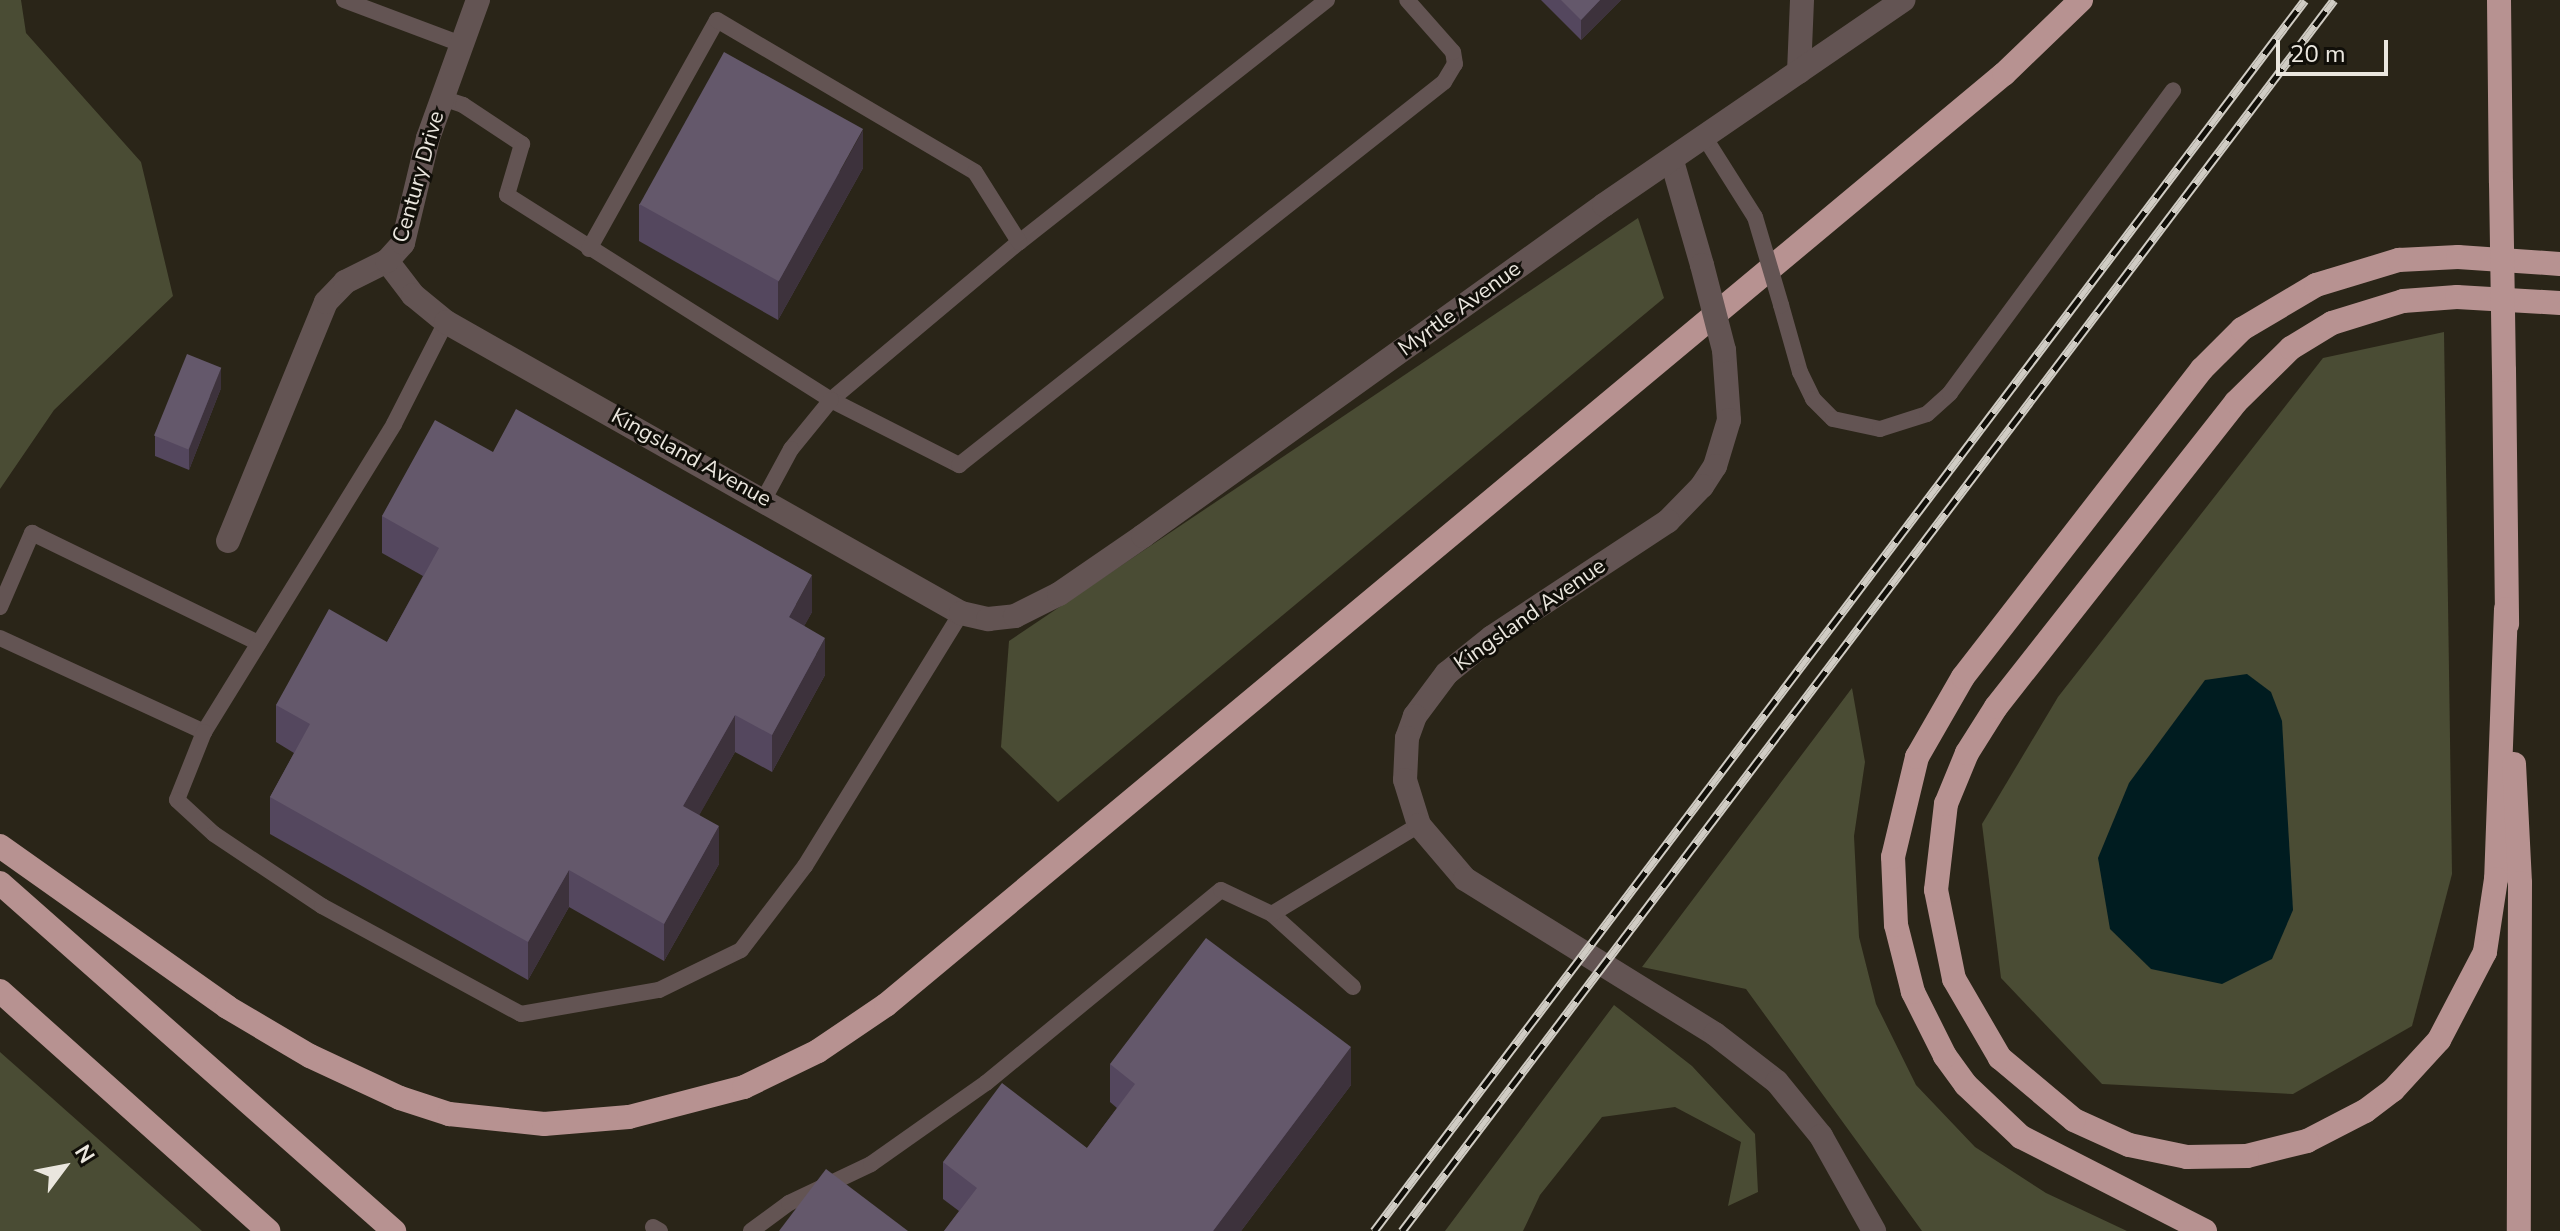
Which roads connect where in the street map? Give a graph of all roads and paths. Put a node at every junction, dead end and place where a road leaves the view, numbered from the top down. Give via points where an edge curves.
1 (344, 0) edge
2 (478, 0) edge
3 (1327, 0) edge
4 (1407, 0) edge
5 (1802, 0) edge
6 (1903, 0) edge
7 (2081, 0) edge
8 (2499, 0) edge
9 (461, 44) junction
10 (1799, 72) junction
11 (2173, 90) dead end
12 (442, 98) junction
13 (1705, 138) junction
14 (1672, 161) junction
15 (1019, 242) junction
16 (589, 249) junction
17 (387, 261) junction
18 (2560, 264) edge
19 (2560, 303) edge
20 (446, 322) junction
21 (831, 400) junction
22 (764, 499) junction
23 (228, 541) dead end
24 (0, 607) edge
25 (2506, 609) junction
26 (961, 613) junction
27 (1015, 616) joint
28 (0, 638) edge
29 (259, 643) junction
30 (204, 732) junction
31 (1419, 825) junction
32 (0, 846) edge
33 (0, 883) edge
34 (1272, 914) junction
35 (1353, 987) dead end
36 (0, 991) edge
37 (268, 1231) edge
38 (394, 1231) edge
39 (751, 1231) edge
40 (1874, 1231) edge
41 (2205, 1231) edge
42 (2519, 1231) edge

1 - 9 lane
2 - 9 street, Century Drive
3 - 15 lane
4 - 21 lane via 1453,52 1455,64 1444,82 959,465
5 - 10 street
6 - 10 street, Myrtle Avenue
7 - 32 highway via 2004,74 886,1005 818,1051 744,1087 667,1110 587,1122 499,1122 437,1110 355,1080 266,1031
8 - 25 highway, bridge
9 - 12 street, Century Drive
10 - 13 street, Myrtle Avenue
11 - 13 lane, bridge via 1950,393 1927,414 1880,429 1833,419 1813,399 1800,372 1755,217
12 - 16 lane via 463,105 522,144 507,195
12 - 17 street, Century Drive via 408,228
13 - 14 street, Myrtle Avenue
14 - 27 street, Myrtle Avenue via 1143,536 1059,594
14 - 31 street, Kingsland Avenue, bridge via 1724,350 1731,396 1715,466 1687,505 1492,637 1428,693 1407,738 1404,761 1410,805
15 - 16 lane via 975,172 717,20
15 - 21 lane
16 - 21 lane
17 - 20 street, Kingsland Avenue via 413,295
17 - 23 street, Century Drive via 345,282 326,302
18 - 41 highway via 2458,257 2399,260 2340,274 2266,311 2222,347 2184,391 1963,677 1917,757 1893,857 1896,925 1913,992 1945,1056 1966,1085 2021,1137
19 - 25 highway via 2457,297 2403,301 2332,323 2291,348 2236,402 1996,707 1967,753 1946,804 1936,890 1954,979 2000,1058 2046,1102 2083,1125 2129,1145 2187,1157 2247,1156 2307,1141 2393,1090 2439,1040 2485,952 2496,879
20 - 22 street, Kingsland Avenue
20 - 29 lane via 394,424
21 - 22 lane via 791,449
22 - 26 street, Kingsland Avenue
24 - 29 lane via 32,533
25 - 42 highway via 2520,883
26 - 27 street, Kingsland Avenue via 988,619
26 - 30 lane via 805,866 741,950 659,990 521,1014 322,906 214,834 177,800
28 - 30 lane
29 - 30 lane
31 - 34 lane
31 - 40 street, Kingsland Avenue via 1465,879 1715,1034 1777,1082 1821,1136
33 - 38 highway
34 - 35 lane
34 - 39 lane via 1221,890 986,1083 871,1164 789,1203
36 - 37 highway

